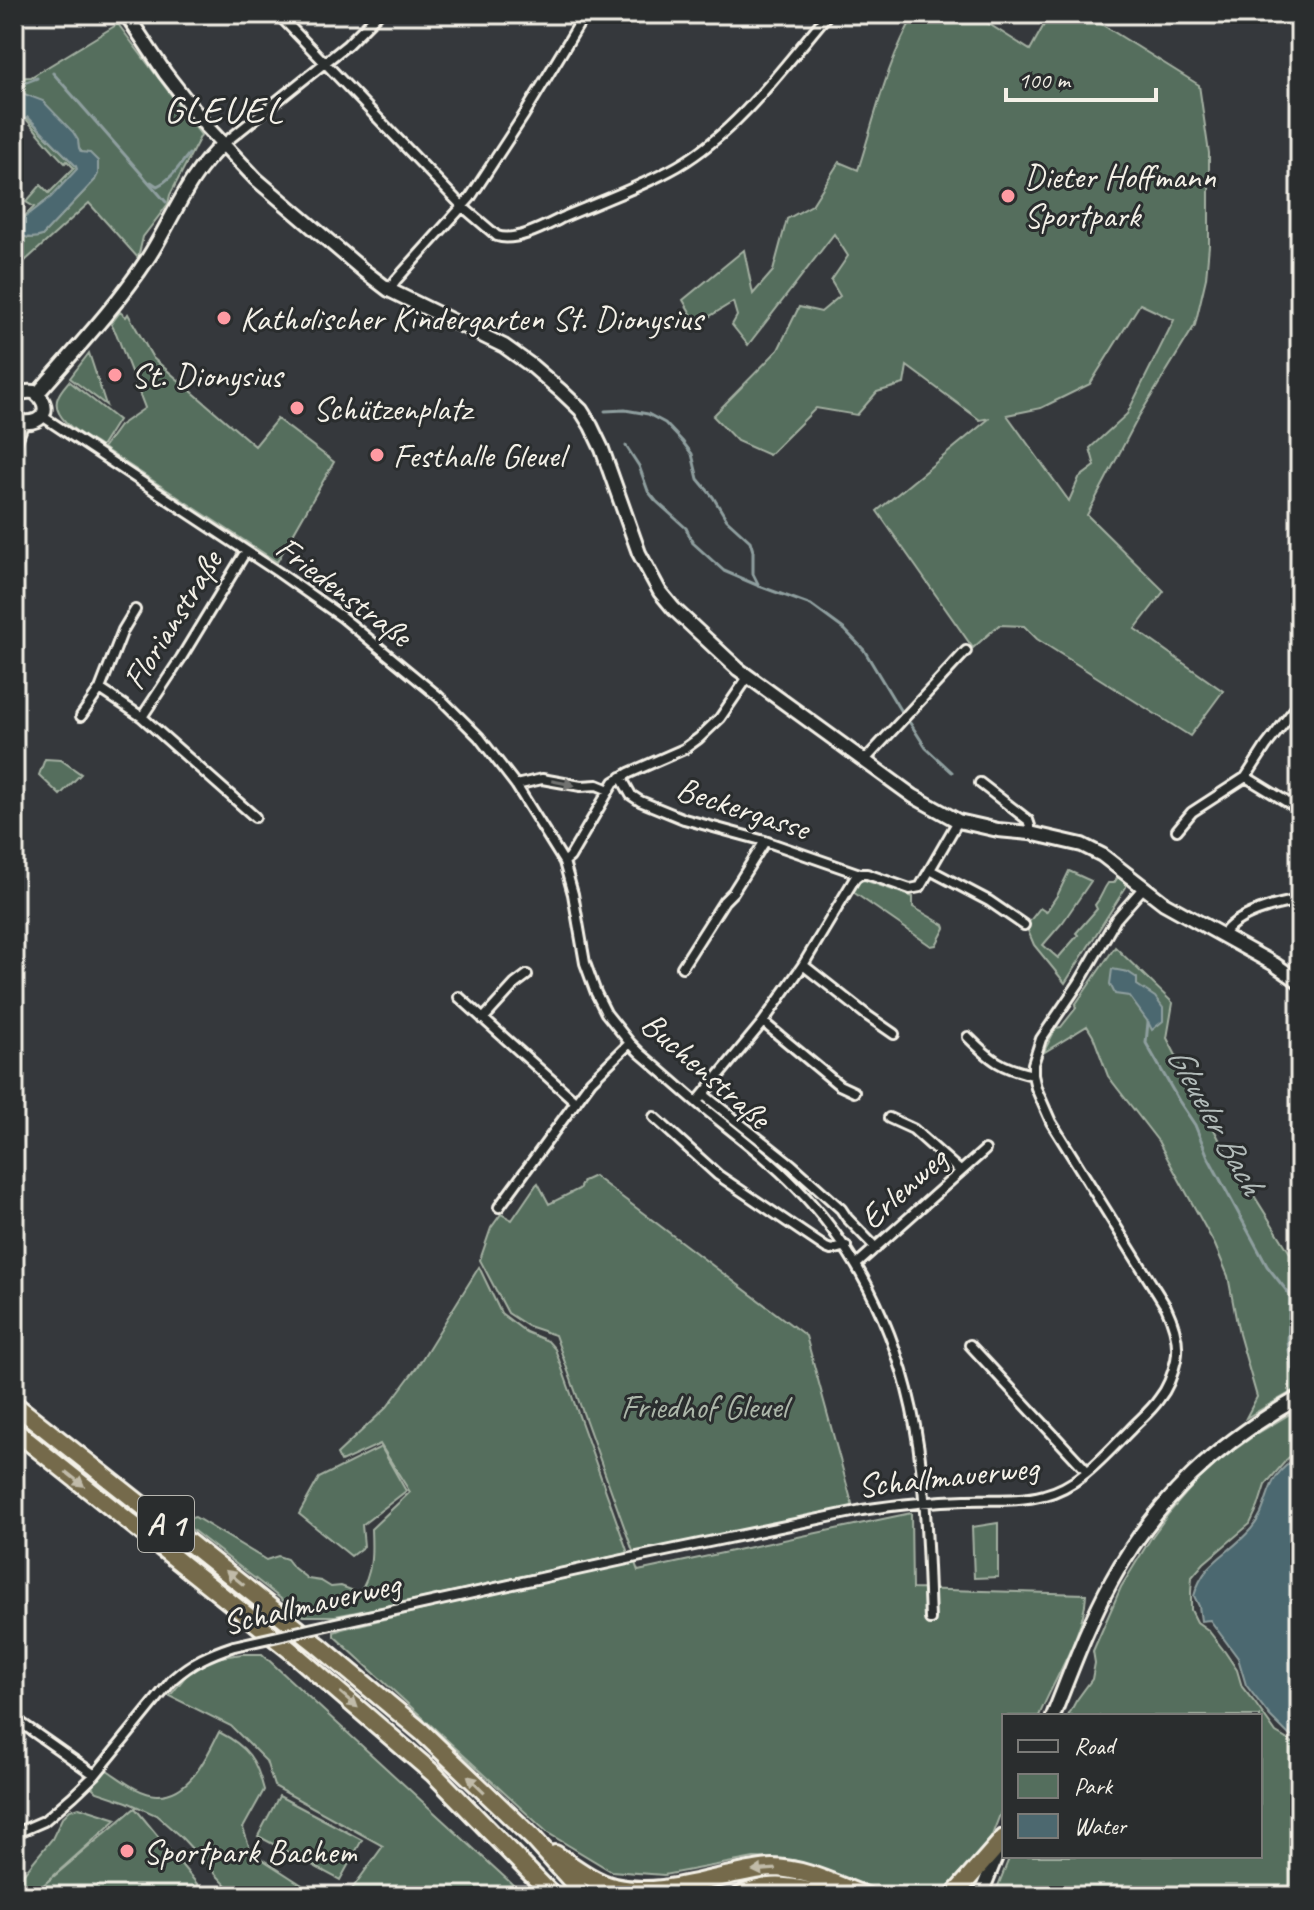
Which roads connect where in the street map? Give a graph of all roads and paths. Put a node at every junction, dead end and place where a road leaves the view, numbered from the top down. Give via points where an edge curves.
1 (126, 14) edge
2 (278, 14) edge
3 (378, 14) edge
4 (585, 14) edge
5 (828, 14) edge
6 (324, 62) junction
7 (222, 145) junction
8 (463, 207) junction
9 (389, 290) junction
10 (38, 393) junction
11 (15, 397) edge
12 (42, 416) junction
13 (18, 418) edge
14 (14, 443) edge
15 (246, 551) junction
16 (135, 610) dead end
17 (966, 651) dead end
18 (748, 677) junction
19 (100, 689) junction
20 (1294, 710) dead end
21 (81, 716) dead end
22 (142, 717) junction
23 (864, 761) junction
24 (621, 777) junction
25 (1246, 777) junction
26 (980, 783) dead end
27 (516, 785) junction
28 (609, 790) junction
29 (1300, 810) edge
30 (255, 817) dead end
31 (958, 821) junction
32 (1177, 830) dead end
33 (1030, 833) junction
34 (765, 841) junction
35 (564, 862) junction
36 (930, 870) junction
37 (860, 874) junction
38 (1144, 887) junction
39 (1300, 900) edge
40 (1024, 925) dead end
41 (1223, 935) junction
42 (803, 965) junction
43 (682, 967) dead end
44 (527, 975) dead end
45 (1300, 982) edge
46 (459, 997) dead end
47 (483, 1019) junction
48 (763, 1022) junction
49 (894, 1034) dead end
50 (968, 1037) dead end
51 (630, 1043) junction
52 (1033, 1075) junction
53 (854, 1092) dead end
54 (701, 1098) junction
55 (576, 1102) junction
56 (654, 1117) dead end
57 (889, 1118) dead end
58 (985, 1150) dead end
59 (960, 1171) junction
60 (499, 1207) dead end
61 (846, 1246) junction
62 (876, 1248) junction
63 (857, 1264) junction
64 (970, 1345) dead end
65 (1300, 1397) edge
66 (14, 1404) edge
67 (14, 1430) edge
68 (1087, 1471) junction
69 (924, 1503) junction
70 (930, 1619) dead end
71 (1054, 1714) edge
72 (14, 1718) edge
73 (95, 1775) junction
74 (14, 1834) edge
75 (533, 1838) junction
76 (1002, 1841) edge
77 (1002, 1844) edge
78 (525, 1866) junction
79 (546, 1896) edge
80 (553, 1896) edge
81 (585, 1896) edge
82 (740, 1896) edge
83 (825, 1896) edge
84 (866, 1896) edge
85 (953, 1896) edge
86 (980, 1896) edge

1 - 7 street
2 - 6 street
3 - 6 street
4 - 8 street
5 - 8 street via 745,111 680,165 517,236 497,236
6 - 7 street
6 - 8 street
7 - 9 street
7 - 10 street via 202,165 147,259
8 - 9 street
9 - 18 street via 504,346 581,410 660,592
10 - 11 street via 26,391
10 - 12 street via 44,403
12 - 13 street via 32,423
12 - 15 street, Friedenstraße
13 - 14 street
15 - 22 street, Florianstraße
15 - 27 street, Friedenstraße via 342,617 438,696
16 - 19 street
17 - 23 street
18 - 23 street
18 - 24 street via 699,738
19 - 21 street
19 - 22 street
20 - 25 street
22 - 30 street
23 - 31 street
24 - 28 street
24 - 34 street, Beckergasse via 640,801
25 - 29 street
25 - 32 street via 1192,812
26 - 33 street via 1028,820
27 -> 28 street via 542,779
27 - 35 street, Friedenstraße
28 - 35 street
31 - 33 street
31 - 36 street
33 - 38 street via 1082,845
34 - 37 street, Beckergasse
34 - 43 street
35 - 51 street, Buchenstraße via 590,978 606,1013
36 - 37 street, Beckergasse via 915,889
36 - 40 street
37 - 42 street
38 - 41 street
38 - 52 street via 1116,919 1041,1039
39 - 41 street via 1239,919
41 - 45 street
42 - 48 street
42 - 49 street
44 - 47 street
46 - 47 street
47 - 55 street
48 - 53 street
48 - 54 street
50 - 52 street via 1003,1067
51 - 54 street, Buchenstraße
51 - 55 street via 597,1073
52 - 68 street, Schallmauerweg via 1051,1122 1166,1307 1176,1340 1177,1357 1158,1401
54 - 61 street, Buchenstraße via 799,1190
54 - 62 street, Buchenstraße via 792,1165
55 - 60 street
56 - 61 street, Buchenstraße via 738,1190 826,1248
57 - 59 street via 913,1129
58 - 59 street, Erlenweg
59 - 62 street, Erlenweg
61 - 63 street, Buchenstraße
62 - 63 street, Erlenweg
63 - 69 street, Buchenstraße via 899,1361 915,1427
64 - 68 street
65 - 71 street via 1212,1457 1151,1520 1110,1584
75 -> 66 highway, A 1 via 422,1732 318,1645
67 -> 78 highway, A 1 via 314,1670 434,1774
68 - 69 street, Schallmauerweg via 1070,1485 1041,1496
69 - 70 street, Buchenstraße
69 - 73 street, Schallmauerweg, bridge via 862,1510 234,1646 199,1659 173,1679
72 - 73 street
73 - 74 street via 44,1821
75 - 81 highway, A 1
84 -> 75 highway via 807,1873 773,1868 673,1888 612,1887
76 - 85 highway
77 - 86 street
78 - 79 highway
78 - 80 highway, A 1
82 - 83 highway via 789,1886

